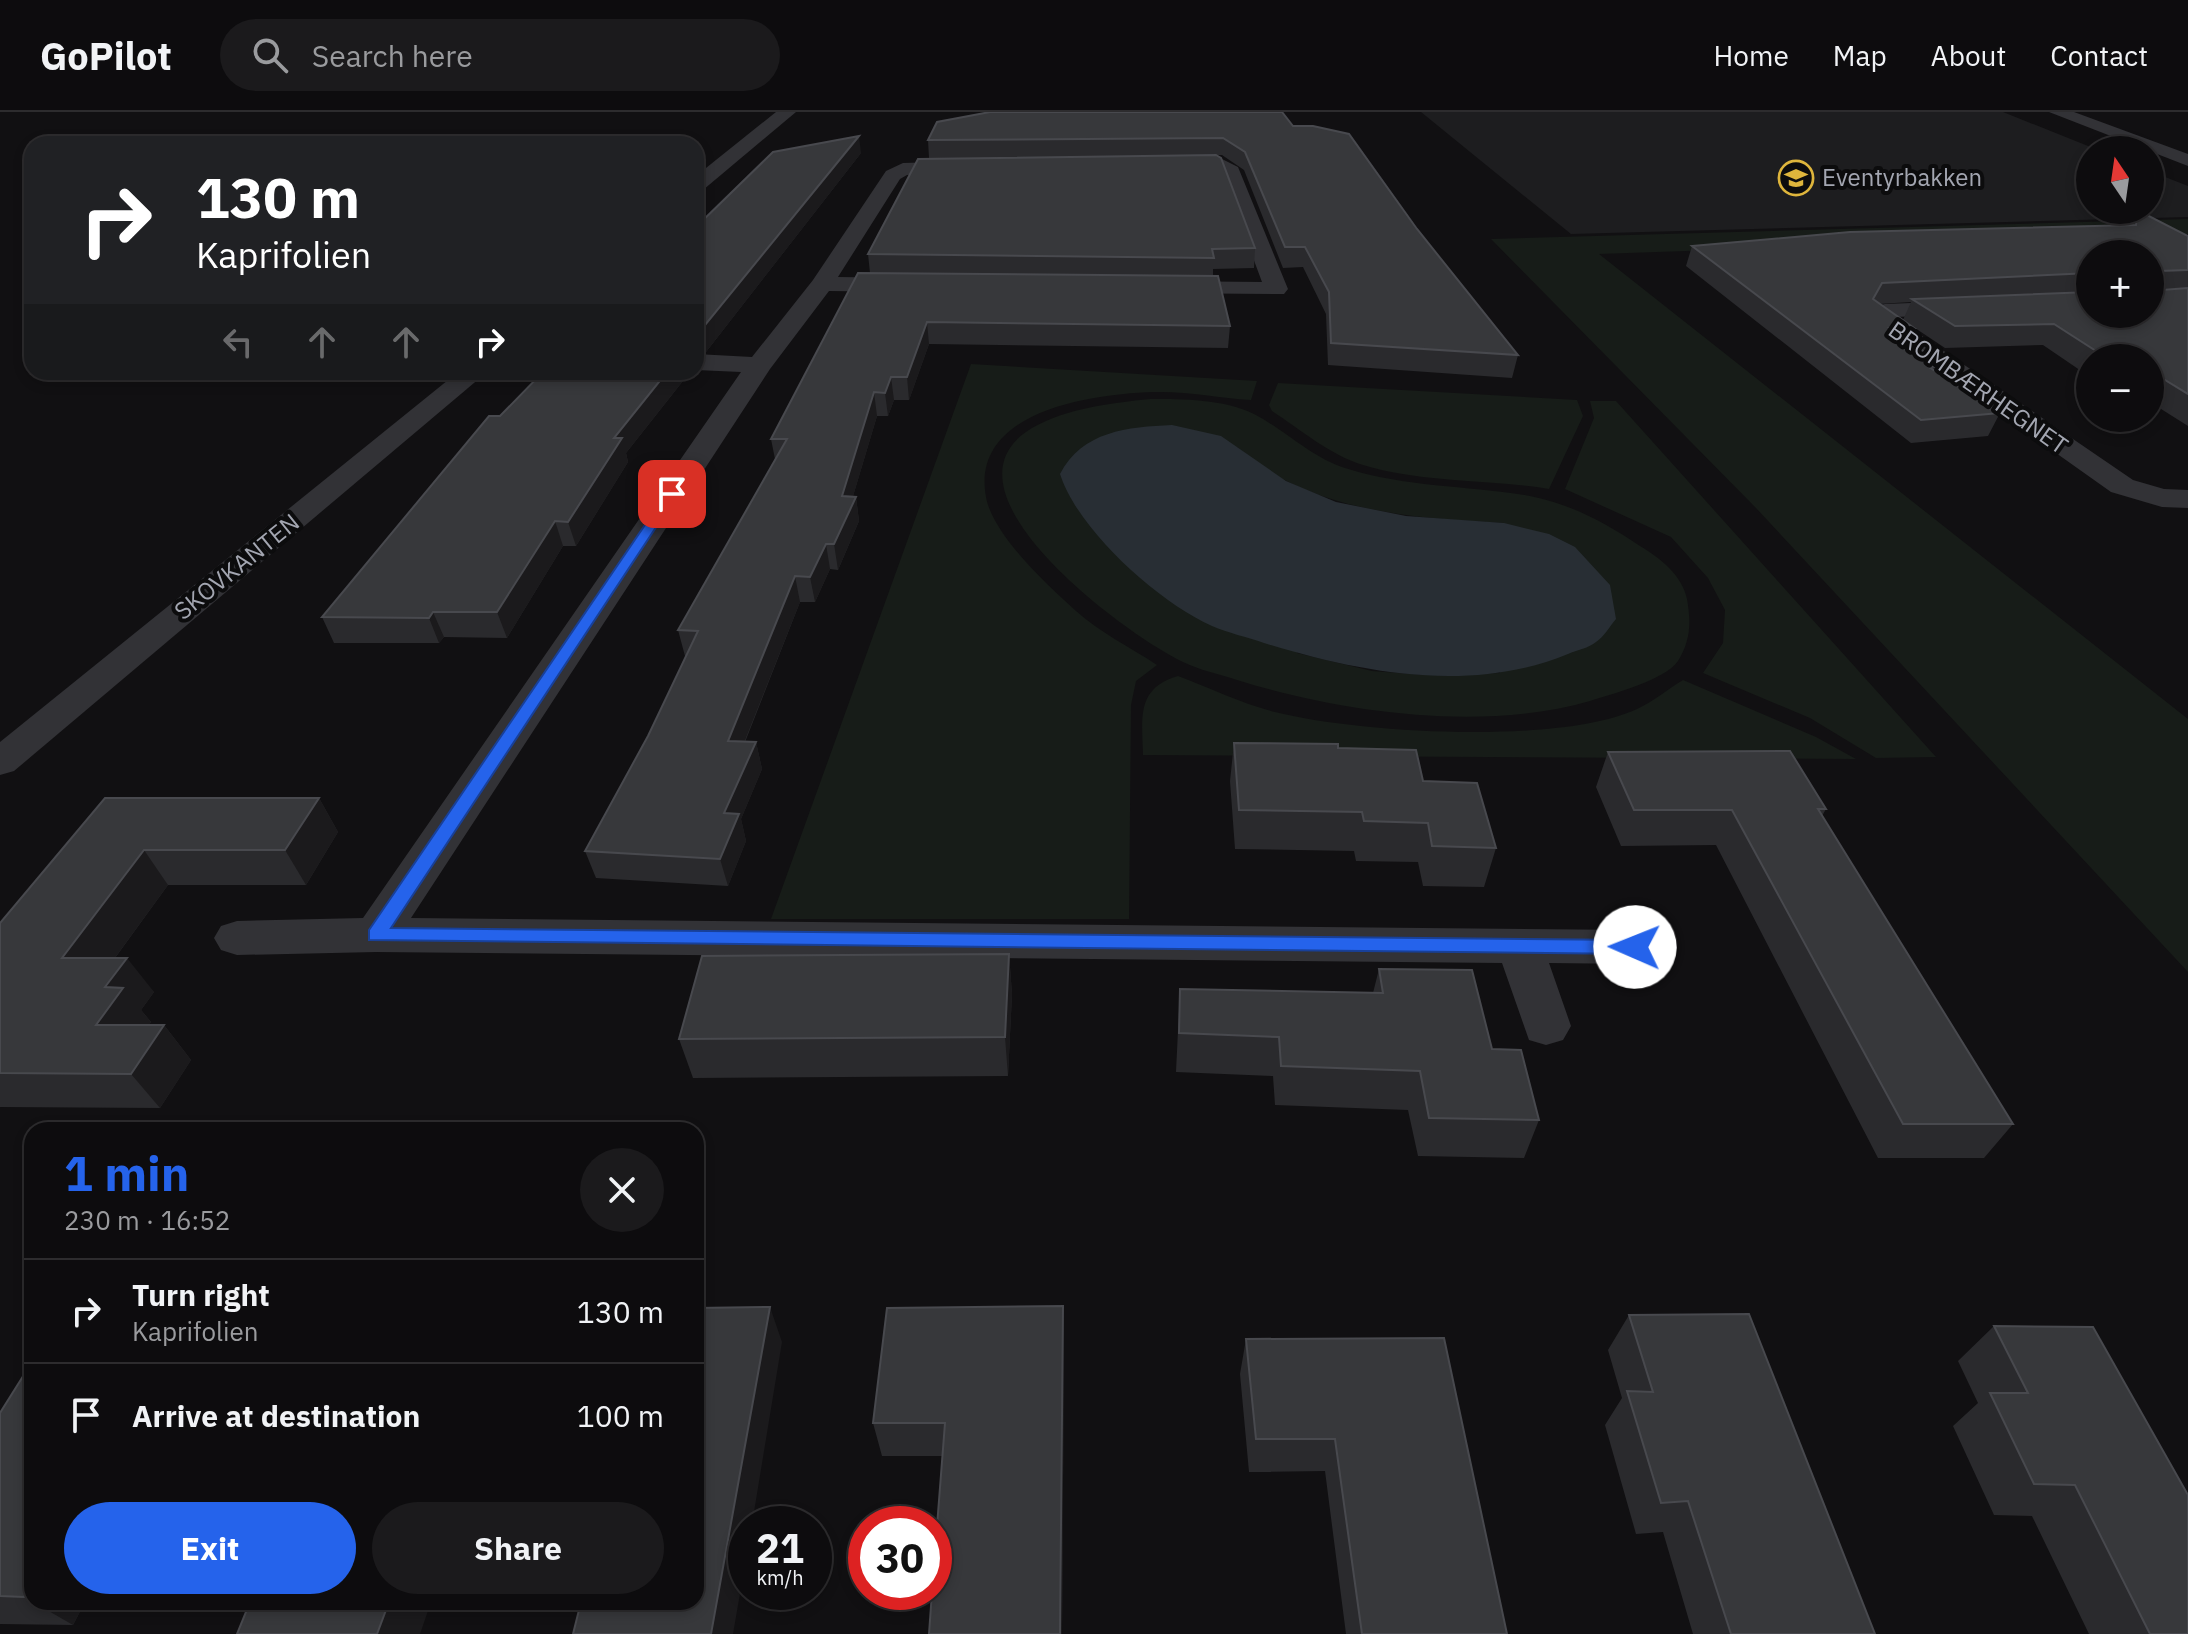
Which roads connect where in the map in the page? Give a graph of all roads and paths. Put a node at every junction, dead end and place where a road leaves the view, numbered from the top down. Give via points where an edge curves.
1 (787, 112) edge
2 (2058, 112) edge
3 (2188, 160) edge
4 (1130, 164) edge
5 (1004, 166) edge
6 (704, 179) edge
7 (822, 284) junction
8 (946, 285) edge
9 (1133, 287) edge
10 (2076, 304) edge
11 (704, 362) edge
12 (759, 365) junction
13 (464, 380) edge
14 (2188, 499) edge
15 (0, 762) edge
16 (376, 935) junction
17 (237, 938) dead end
18 (1520, 945) junction
19 (1635, 947) dead end
20 (1546, 1026) dead end

1 - 6 street
2 - 3 street
4 - 9 street via 1220,164 1231,171 1281,299
5 - 7 street via 903,169 893,175
7 - 8 street
7 - 12 street
10 - 14 street, BROMBÆRHEGNET via 1896,310 1878,318 2122,486 2162,498
11 - 12 street
12 - 16 street
13 - 15 street, SKOVKANTEN
16 - 17 street
16 - 18 street
18 - 19 street
18 - 20 street

